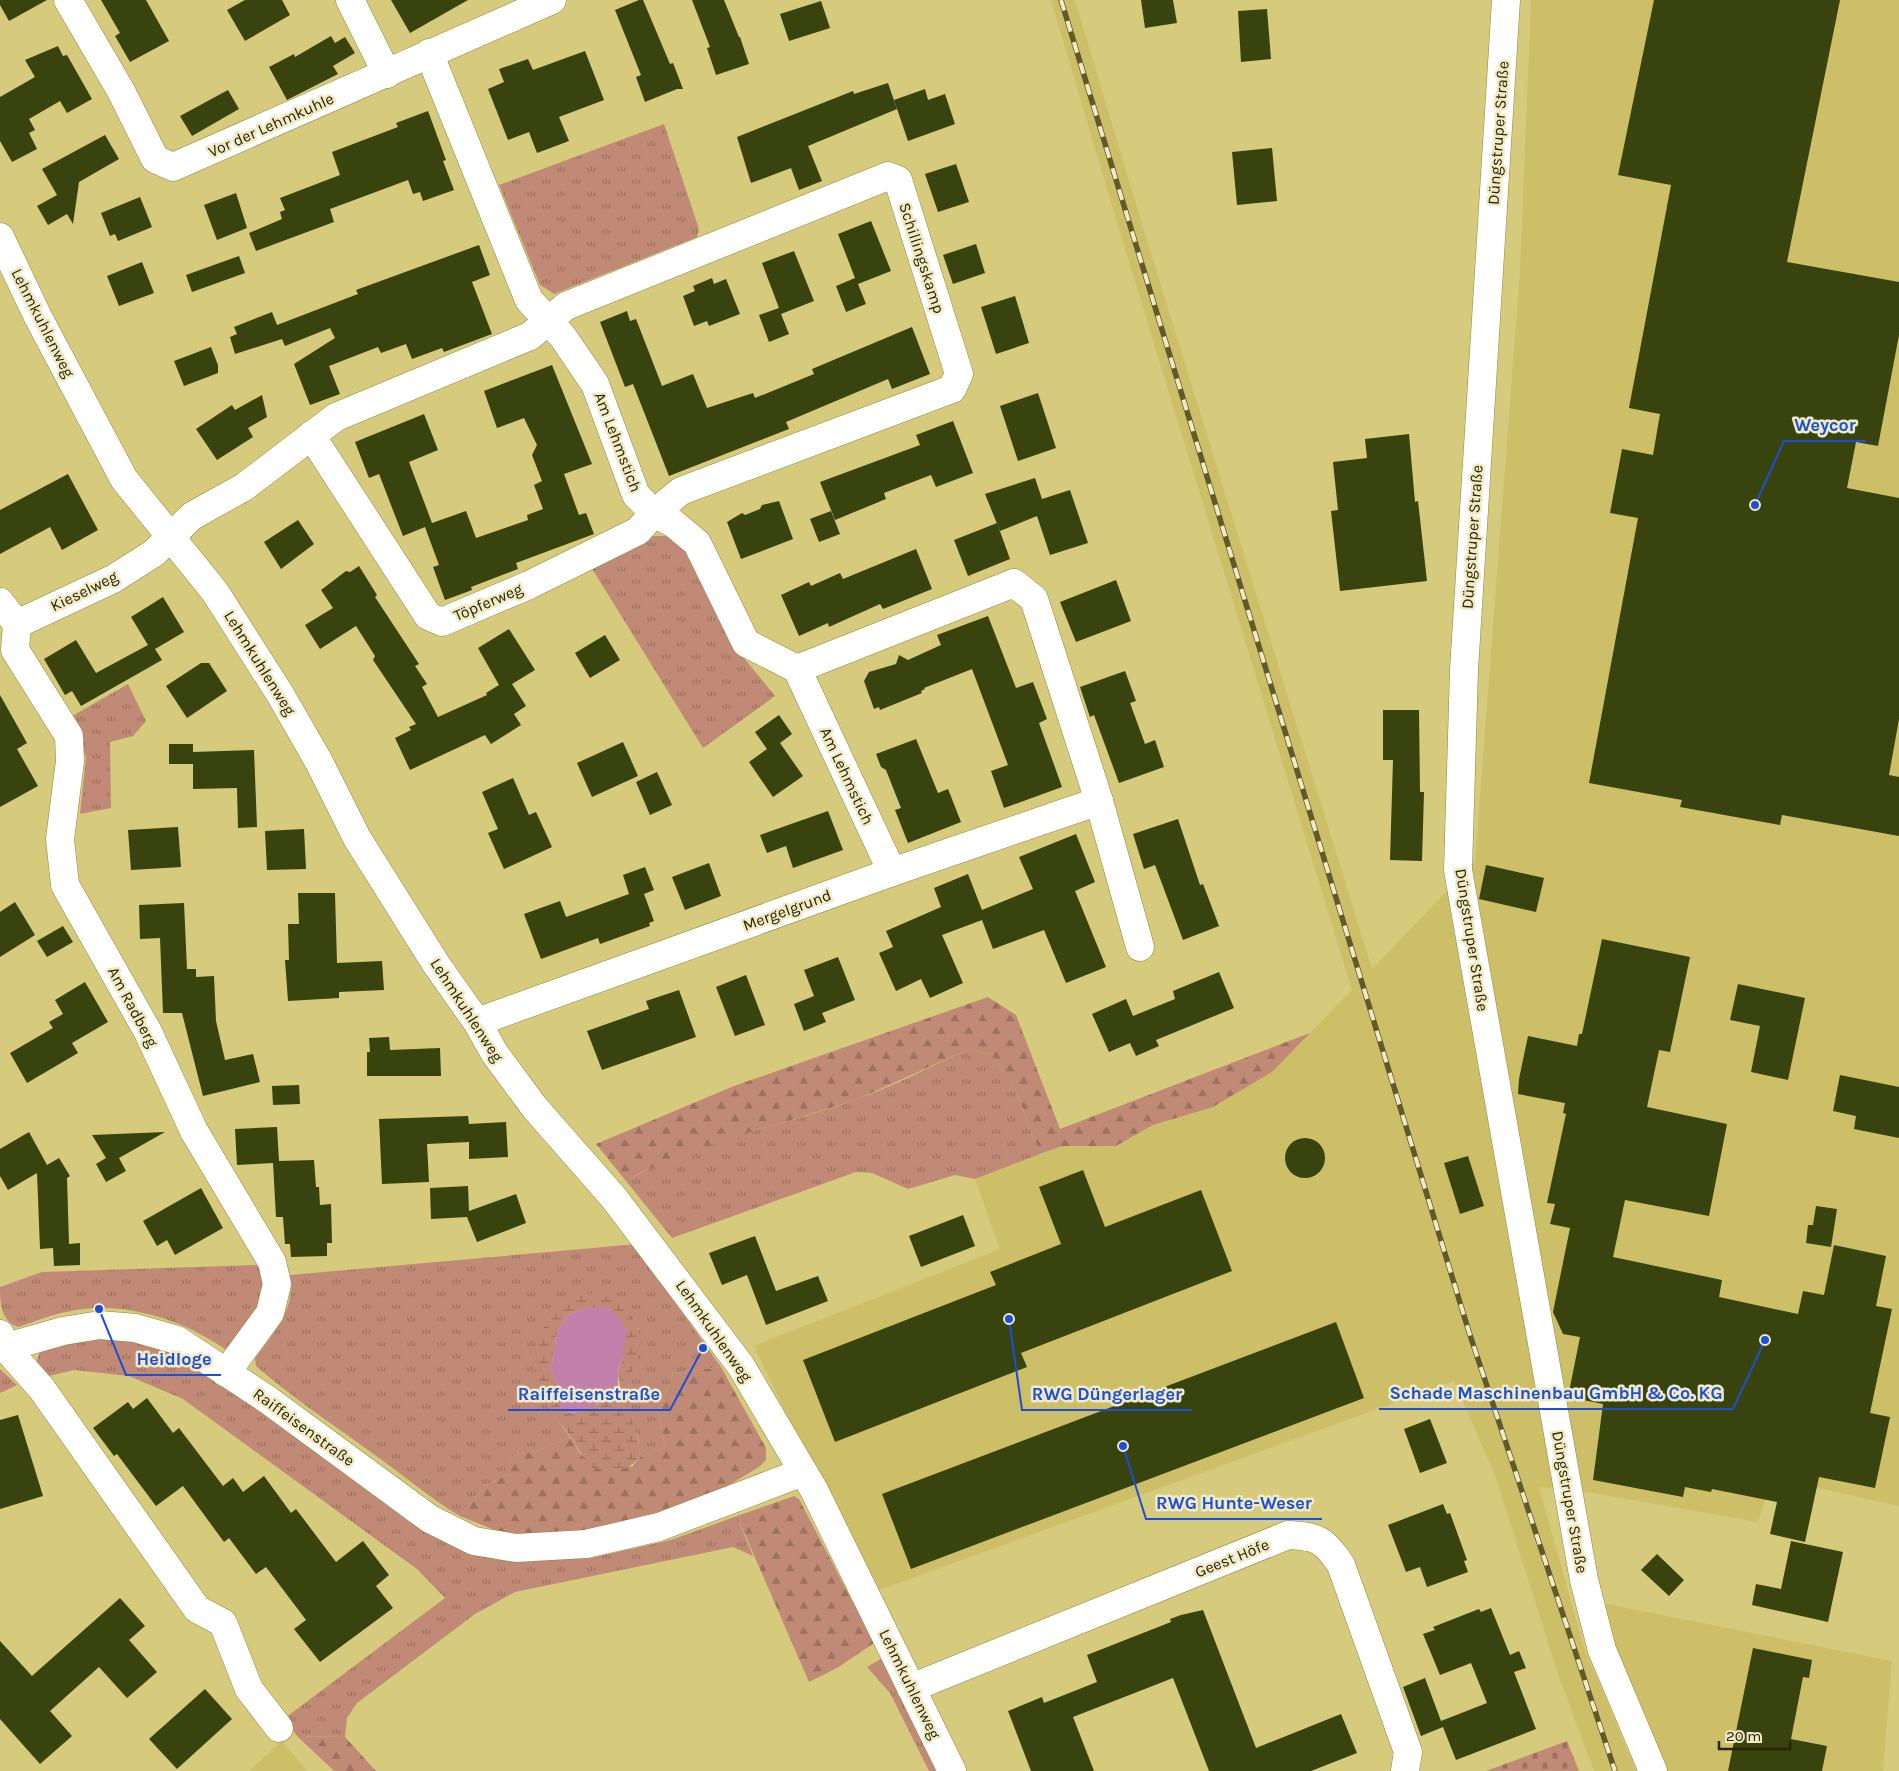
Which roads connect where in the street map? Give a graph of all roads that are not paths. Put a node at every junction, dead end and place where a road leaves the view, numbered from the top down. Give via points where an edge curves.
1 (68, 0) edge
2 (350, 0) edge
3 (552, 0) edge
4 (1506, 0) edge
5 (429, 53) junction
6 (387, 74) junction
7 (0, 237) edge
8 (547, 320) junction
9 (311, 435) junction
10 (654, 513) junction
11 (171, 537) junction
12 (0, 602) edge
13 (17, 624) junction
14 (797, 669) junction
15 (1099, 801) junction
16 (892, 872) junction
17 (1140, 947) dead end
18 (477, 1022) junction
19 (2, 1344) edge
20 (226, 1373) junction
21 (802, 1472) junction
22 (911, 1688) junction
23 (279, 1728) dead end
24 (952, 1771) edge
25 (1405, 1771) edge
26 (1653, 1771) edge

1 - 6 street, Vor der Lehmkuhle via 155,159 173,167
2 - 6 street
3 - 5 street, Vor der Lehmkuhle
4 - 26 street, Düngstruper Straße via 1464,670 1458,870 1584,1580 1602,1650
5 - 6 street, Vor der Lehmkuhle
5 - 8 street, Am Lehmstich via 530,300
7 - 11 street, Lehmkuhlenweg via 38,317 124,478
8 - 9 street via 530,336 336,416
8 - 10 street, Am Lehmstich via 563,337 594,384 636,495
8 - 10 street, Schillingskamp via 566,306 888,176 898,180 959,374 952,389 681,491
9 - 10 street, Töpferweg via 428,616 442,622 529,585 638,531
9 - 11 street via 244,487 192,516
10 - 14 street, Am Lehmstich via 673,522 697,543 746,643
11 - 13 street, Kieselweg via 154,553 113,579
11 - 18 street, Lehmkuhlenweg via 215,592 280,694 357,838 436,964
12 - 13 street
13 - 20 street, Am Radberg via 15,650 68,736 70,761 60,840 65,885 148,1032 194,1131 272,1262 278,1284 270,1313
14 - 15 street via 1014,583 1034,599
14 - 16 street, Am Lehmstich
15 - 16 street, Mergelgrund
15 - 17 street
16 - 18 street, Mergelgrund
18 - 21 street, Lehmkuhlenweg via 495,1054 535,1108 614,1198 728,1347
19 - 20 street, Raiffeisenstraße via 100,1325 135,1328 177,1340
19 - 23 street via 42,1389 197,1609 223,1623 249,1689
20 - 21 street, Raiffeisenstraße via 430,1519 474,1541 516,1548 586,1544 659,1526
21 - 22 street, Lehmkuhlenweg via 818,1498
22 - 24 street, Lehmkuhlenweg
22 - 25 street, Geest Höfe via 1288,1535 1311,1536 1328,1546 1341,1565 1408,1752

